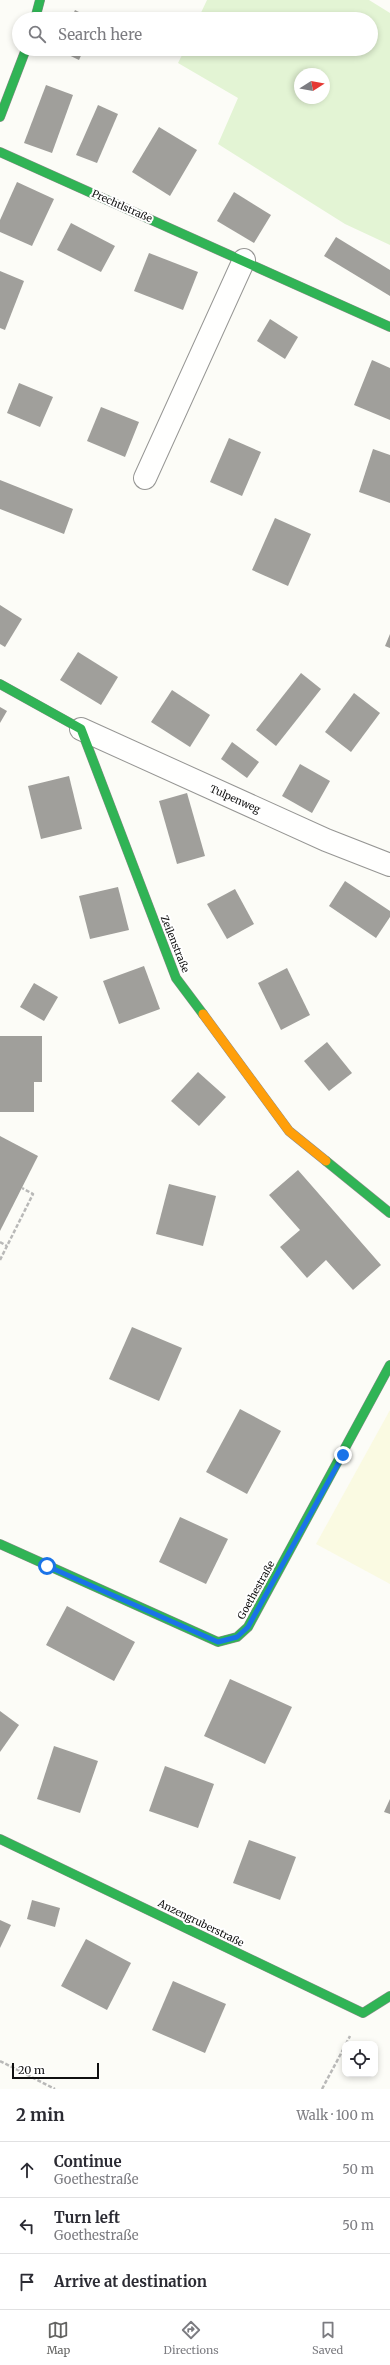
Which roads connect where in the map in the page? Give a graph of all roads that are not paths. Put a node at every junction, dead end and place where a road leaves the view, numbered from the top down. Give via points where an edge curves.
1 (40, 0) edge
2 (37, 12) edge
3 (23, 56) edge
4 (2, 103) edge
5 (0, 152) edge
6 (244, 260) junction
7 (390, 327) edge
8 (145, 478) dead end
9 (0, 684) edge
10 (81, 729) junction
11 (390, 865) edge
12 (390, 1213) edge
13 (390, 1365) edge
14 (0, 1544) edge
15 (0, 1839) edge
16 (390, 1996) edge

1 - 2 street
3 - 4 street
5 - 6 street, Prechtlstraße
6 - 7 street, Prechtlstraße
6 - 8 street
9 - 10 street
10 - 11 street, Tulpenweg via 326,840
10 - 12 street, Zeilenstraße via 176,978 289,1131
13 - 14 street, Goethestraße via 248,1627 237,1637 218,1642
15 - 16 street, Anzengruberstraße via 363,2012

